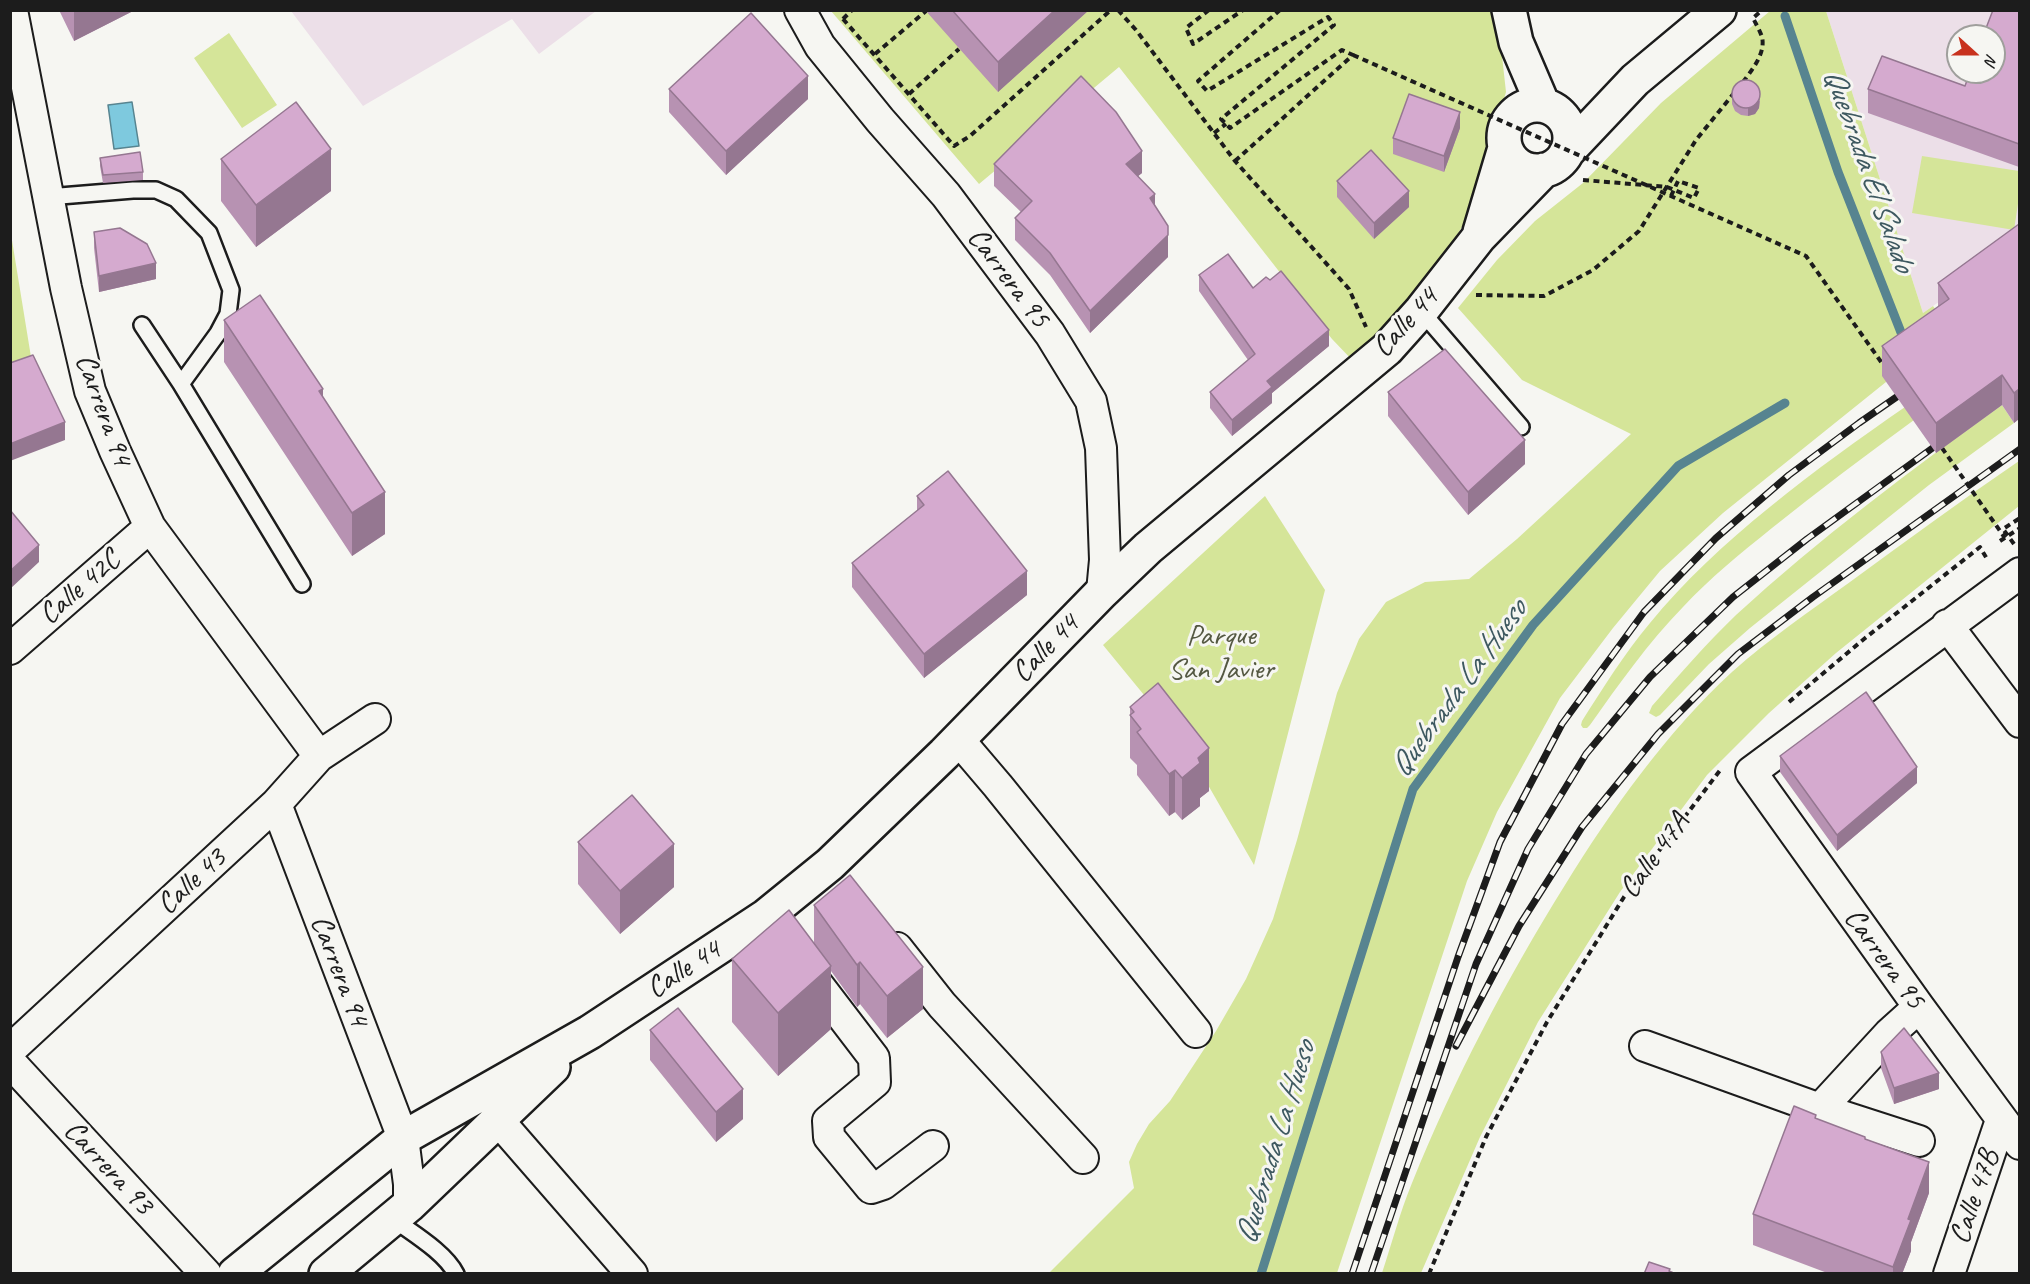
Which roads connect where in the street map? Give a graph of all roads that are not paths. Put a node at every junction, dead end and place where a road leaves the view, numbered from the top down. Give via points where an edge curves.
1 (12, 10) edge
2 (800, 10) edge
3 (1509, 10) edge
4 (1719, 10) edge
5 (1516, 42) junction
6 (1635, 80) junction
7 (1550, 108) junction
8 (1507, 135) junction
9 (1563, 168) junction
10 (48, 197) junction
11 (1479, 237) junction
12 (1421, 310) junction
13 (142, 325) dead end
14 (181, 384) junction
15 (1521, 427) dead end
16 (150, 527) junction
17 (2016, 554) edge
18 (302, 584) dead end
19 (1102, 592) junction
20 (1947, 626) junction
21 (10, 649) edge
22 (375, 719) dead end
23 (2019, 722) edge
24 (958, 739) junction
25 (319, 756) junction
26 (276, 804) junction
27 (878, 924) edge
28 (780, 933) junction
29 (1918, 1007) junction
30 (590, 1032) junction
31 (1196, 1032) dead end
32 (1646, 1046) dead end
33 (10, 1050) edge
34 (10, 1062) edge
35 (1820, 1109) junction
36 (498, 1120) junction
37 (2001, 1120) junction
38 (403, 1137) junction
39 (1919, 1141) dead end
40 (2019, 1144) edge
41 (933, 1146) dead end
42 (1083, 1158) dead end
43 (401, 1212) junction
44 (206, 1274) edge
45 (235, 1274) edge
46 (327, 1274) edge
47 (456, 1274) edge
48 (632, 1274) edge
49 (1949, 1274) edge

1 - 10 street, Carrera 94
2 - 19 street, Carrera 95 via 820,46 946,195 1050,334 1091,401 1101,448 1105,560
3 - 5 street
4 - 6 street, Calle 44
5 - 7 street
5 - 8 street, Calle 44
6 - 7 street, Calle 44
6 - 9 street, Calle 44
7 - 8 street via 1533,105 1515,113
7 - 9 street via 1567,126 1569,135
8 - 9 street via 1510,157 1517,165 1526,169
8 - 11 street, Calle 44
9 - 11 street, Calle 44
10 - 14 lane via 156,190 176,199 209,233 231,290 228,314
10 - 16 street, Carrera 94 via 90,391
11 - 12 street, Calle 44
12 - 15 lane
12 - 19 street, Calle 44 via 1387,349 1148,548
13 - 14 lane
14 - 18 lane
16 - 21 street, Calle 42C
16 - 25 street, Carrera 94
17 - 20 street
19 - 24 street, Calle 44
20 - 23 street
20 - 29 street, Carrera 95 via 1751,771
22 - 25 street, Calle 43
24 - 28 street, Calle 44 via 840,876
24 - 31 street
25 - 26 street, Calle 43
26 - 33 street, Calle 43
26 - 38 street, Carrera 94
27 - 42 street via 942,1005
28 - 30 street, Calle 44
28 - 41 street via 874,1058 875,1082 828,1121 829,1137 871,1188 883,1184
29 - 35 street
29 - 37 street, Carrera 95
30 - 36 street, Calle 44
30 - 38 street, Calle 44
32 - 35 street
34 - 44 street, Carrera 93
35 - 39 street
36 - 43 street, Calle 44
36 - 48 street
37 - 40 street, Carrera 95
37 - 49 street, Calle 47B
38 - 43 street, Carrera 94 via 410,1184
38 - 45 street, Calle 44
43 - 46 street, Calle 44
43 - 47 lane

